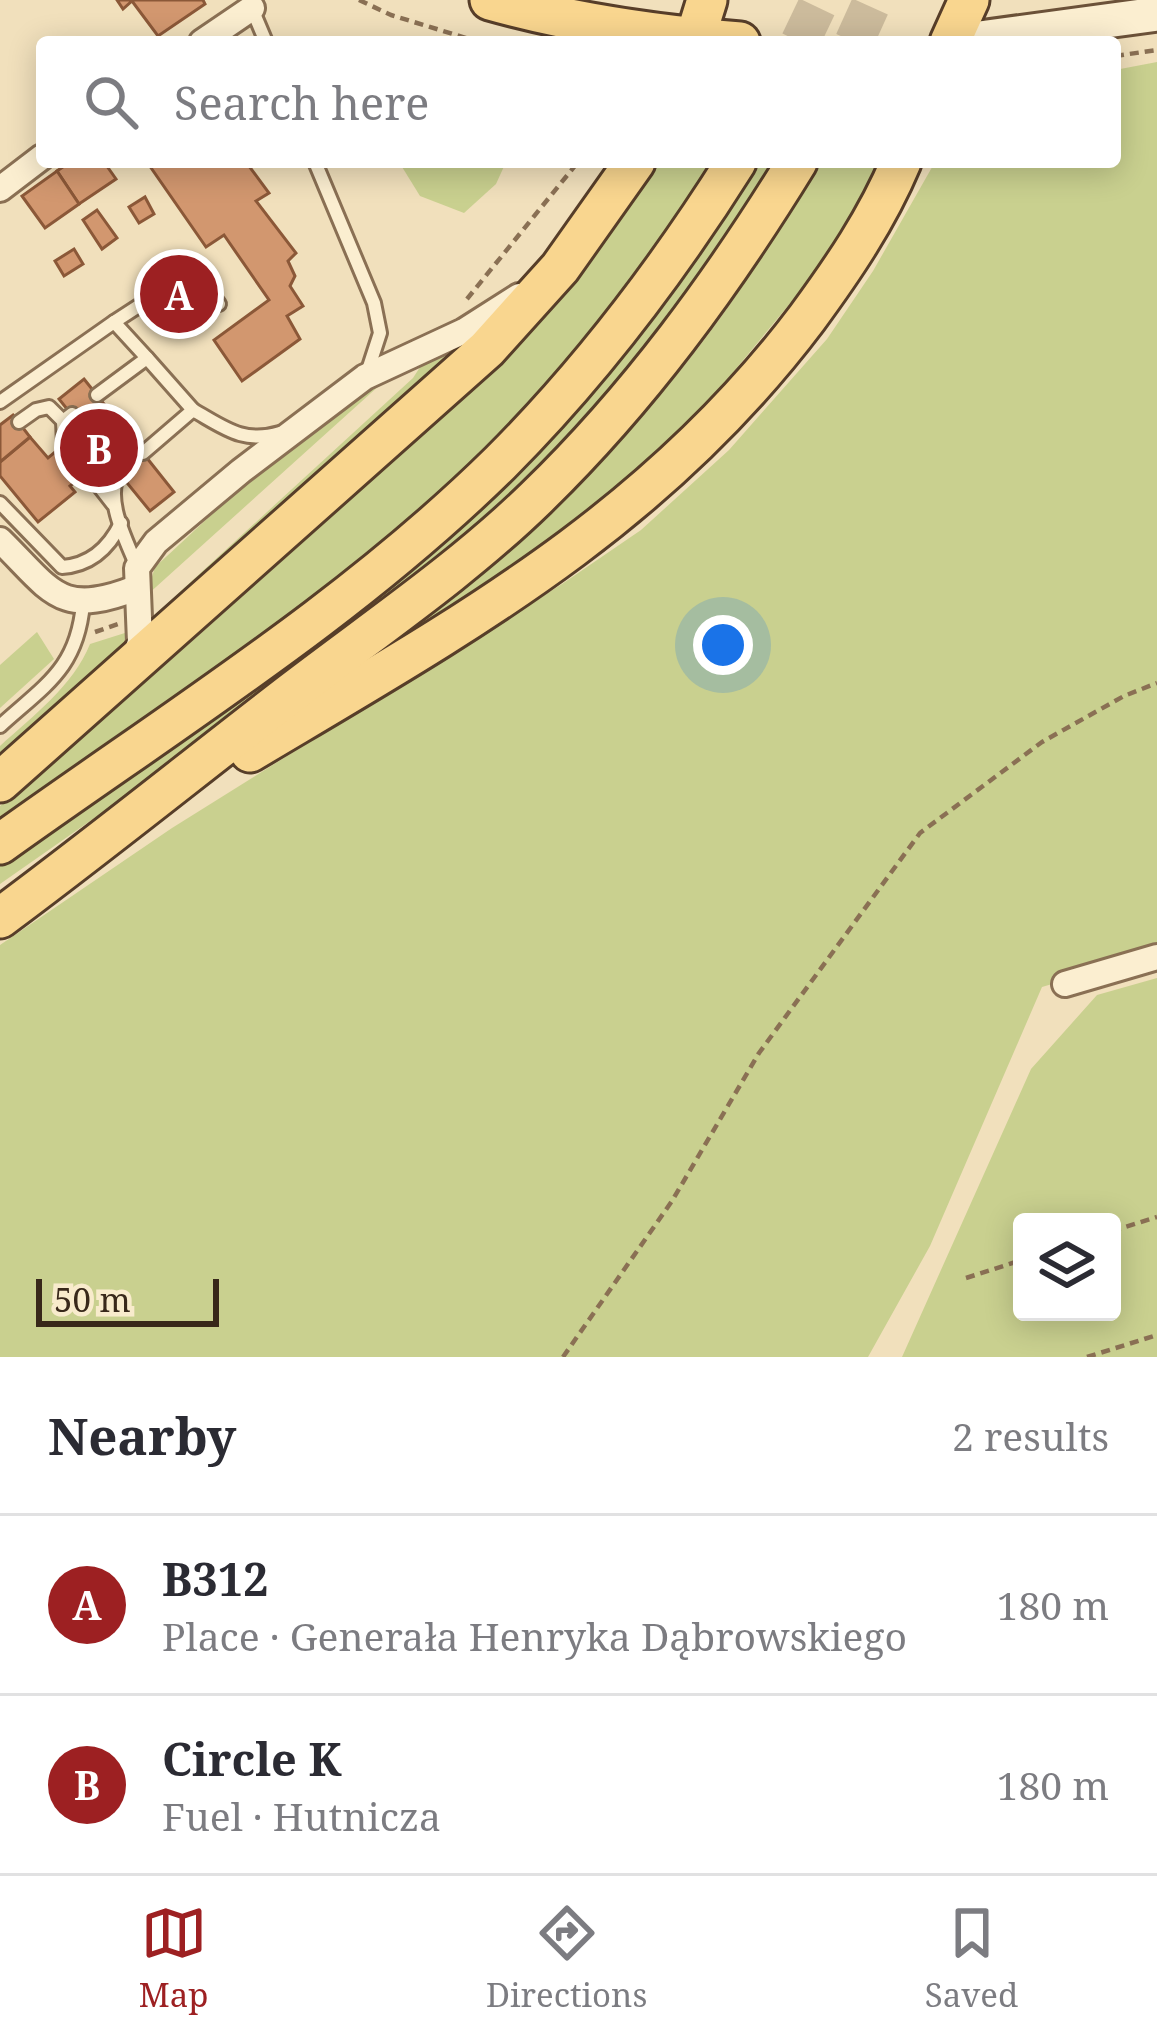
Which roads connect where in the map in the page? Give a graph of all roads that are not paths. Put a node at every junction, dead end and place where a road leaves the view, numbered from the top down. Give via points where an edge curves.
1 (490, 0) edge
2 (707, 0) edge
3 (969, 0) edge
4 (250, 4) edge
5 (540, 14) junction
6 (1151, 15) edge
7 (210, 36) edge
8 (263, 36) edge
9 (571, 36) edge
10 (671, 36) edge
11 (696, 36) edge
12 (952, 36) edge
13 (994, 36) edge
14 (1071, 36) edge
15 (36, 163) edge
16 (318, 168) edge
17 (629, 168) edge
18 (732, 168) edge
19 (792, 168) edge
20 (901, 172) edge
21 (0, 190) edge
22 (560, 268) junction
23 (219, 304) dead end
24 (114, 322) junction
25 (147, 358) junction
26 (365, 377) junction
27 (97, 395) dead end
28 (0, 402) edge
29 (194, 410) junction
30 (19, 422) dead end
31 (292, 430) junction
32 (64, 444) dead end
33 (143, 453) dead end
34 (88, 472) dead end
35 (119, 472) dead end
36 (0, 503) edge
37 (115, 505) junction
38 (121, 523) junction
39 (0, 540) edge
40 (136, 578) junction
41 (83, 604) junction
42 (129, 667) junction
43 (0, 726) edge
44 (0, 782) edge
45 (126, 826) junction
46 (0, 844) edge
47 (0, 917) edge
48 (1157, 957) edge
49 (1065, 984) dead end

1 - 5 main road
2 - 11 main road
3 - 12 main road
4 - 7 street
4 - 8 lane
5 - 9 main road
5 - 10 main road
6 - 13 main road
6 - 14 main road
15 - 21 street
16 - 26 lane via 374,303 380,333
17 - 22 main road
18 - 46 main road via 611,340 454,506 256,662
19 - 45 main road via 685,331 535,499
20 - 45 main road via 844,268 767,370 602,529 425,650
22 - 26 street via 464,332
22 - 42 main road via 487,349
23 - 24 lane via 194,270
24 - 25 lane
24 - 28 lane
25 - 27 lane
25 - 29 lane
26 - 31 street
29 - 31 lane via 258,440
29 - 33 lane
30 - 32 lane via 49,406 68,418
31 - 40 street via 156,542
34 - 37 lane
35 - 37 lane
36 - 38 lane via 62,567 95,556
37 - 38 lane
38 - 40 lane
39 - 41 street via 55,593
40 - 41 street via 102,602
40 - 42 street via 140,642
41 - 43 lane via 66,663
42 - 44 main road
45 - 47 main road
48 - 49 street

